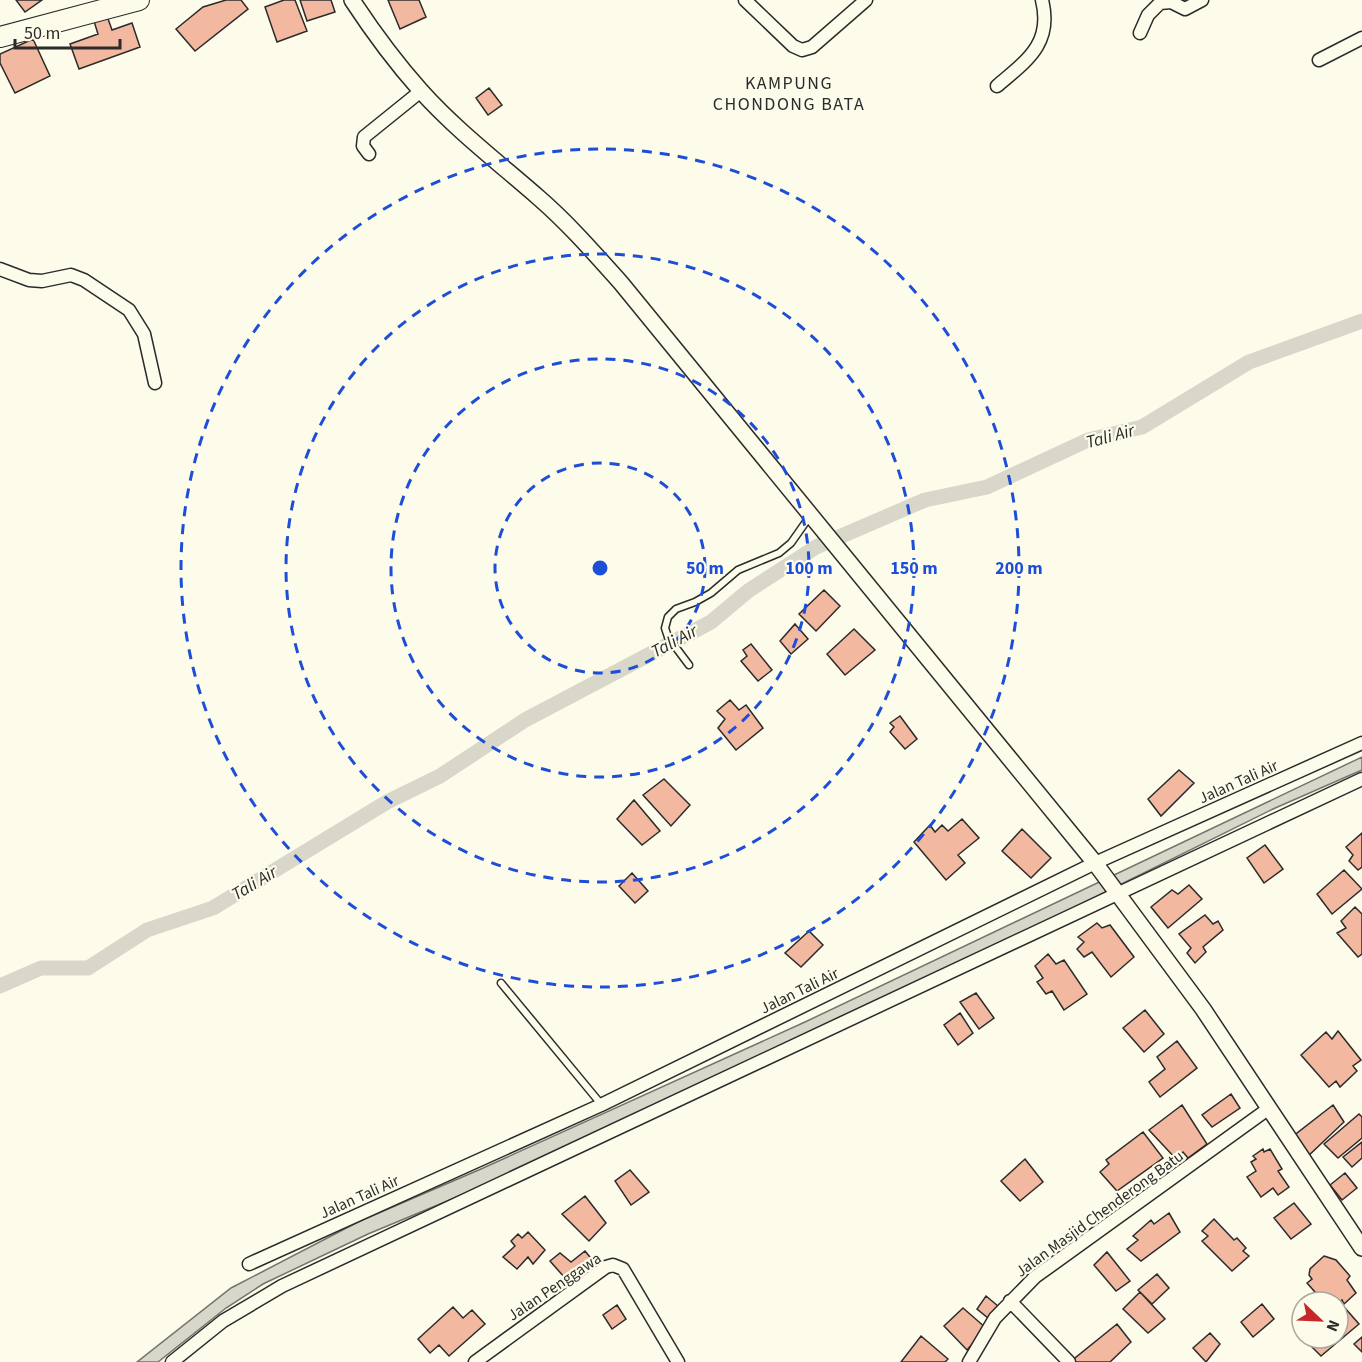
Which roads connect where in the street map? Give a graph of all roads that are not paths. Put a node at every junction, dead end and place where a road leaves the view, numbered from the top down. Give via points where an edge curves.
1 (140, 0) edge
2 (352, 0) edge
3 (745, 0) edge
4 (867, 0) edge
5 (1042, 0) edge
6 (1202, 0) edge
7 (1140, 33) dead end
8 (0, 37) edge
9 (1362, 38) edge
10 (1319, 60) dead end
11 (997, 87) dead end
12 (421, 91) junction
13 (369, 154) dead end
14 (0, 269) edge
15 (155, 383) dead end
16 (810, 515) junction
17 (689, 665) dead end
18 (1362, 743) edge
19 (1362, 779) edge
20 (1097, 866) junction
21 (1119, 895) junction
22 (501, 983) dead end
23 (601, 1105) junction
24 (1268, 1109) junction
25 (1362, 1248) edge
26 (249, 1264) dead end
27 (1010, 1301) junction
28 (172, 1362) edge
29 (475, 1362) edge
30 (678, 1362) edge
31 (969, 1362) edge
32 (1069, 1362) edge

1 - 8 main road
2 - 12 street
3 - 4 street via 802,50 812,47
5 - 11 street via 1046,21 1036,52
6 - 7 street via 1185,9 1171,2 1160,3 1148,15
9 - 10 street
12 - 13 street via 364,137 363,146
12 - 16 street via 589,246
14 - 15 street via 29,280 71,275 129,310 144,334
16 - 17 lane via 779,553 747,566 668,617 668,637
16 - 20 street
18 - 20 street, Jalan Tali Air
19 - 21 street
20 - 21 street
20 - 23 street, Jalan Tali Air
21 - 24 street via 1203,1009
21 - 28 street via 282,1286 223,1321
22 - 23 lane
23 - 26 street, Jalan Tali Air
24 - 25 street
24 - 27 street, Jalan Masjid Chenderong Batu via 1035,1277
27 - 31 street, Jalan Masjid Chenderong Batu via 994,1318
27 - 32 street
29 - 30 street, Jalan Penggawa via 614,1265 623,1269

